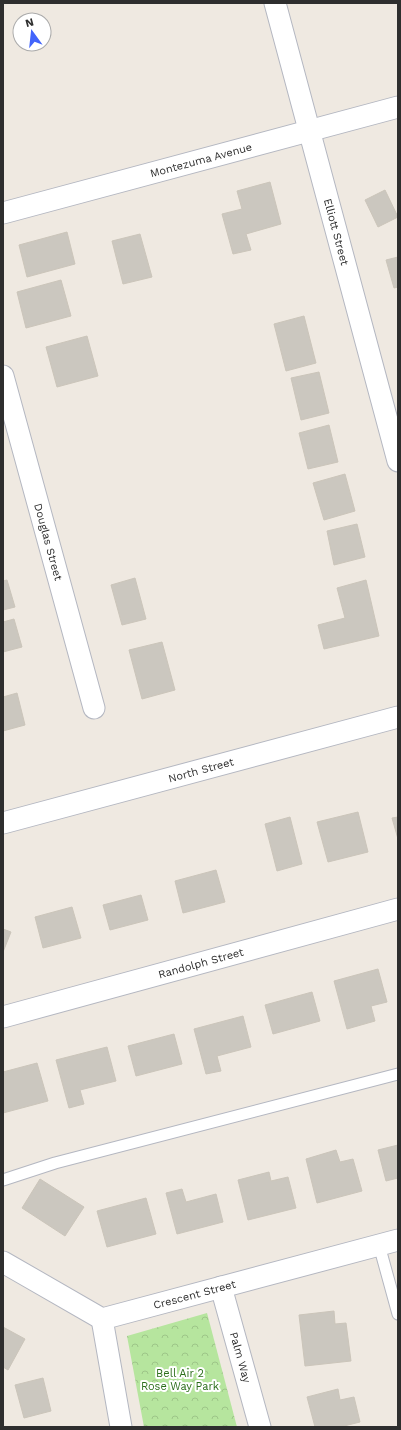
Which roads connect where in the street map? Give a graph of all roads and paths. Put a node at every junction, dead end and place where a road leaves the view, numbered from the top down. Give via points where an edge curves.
1 (274, 3) edge
2 (398, 107) edge
3 (310, 131) junction
4 (3, 212) edge
5 (3, 376) edge
6 (398, 461) edge
7 (94, 708) dead end
8 (398, 717) edge
9 (3, 823) edge
10 (398, 909) edge
11 (3, 1017) edge
12 (398, 1074) edge
13 (3, 1180) edge
14 (388, 1243) edge
15 (3, 1262) edge
16 (221, 1287) junction
17 (398, 1314) edge
18 (102, 1319) junction
19 (121, 1427) edge
20 (260, 1427) edge

1 - 3 street, Elliott Street
2 - 3 street, Montezuma Avenue
3 - 4 street, Montezuma Avenue
3 - 6 street, Elliott Street
5 - 7 street, Douglas Street
8 - 9 street, North Street
10 - 11 street, Randolph Street
12 - 13 lane via 55,1163
14 - 16 street, Crescent Street
14 - 17 lane
15 - 18 street
16 - 18 street, Crescent Street
16 - 20 street, Palm Way
18 - 19 street

